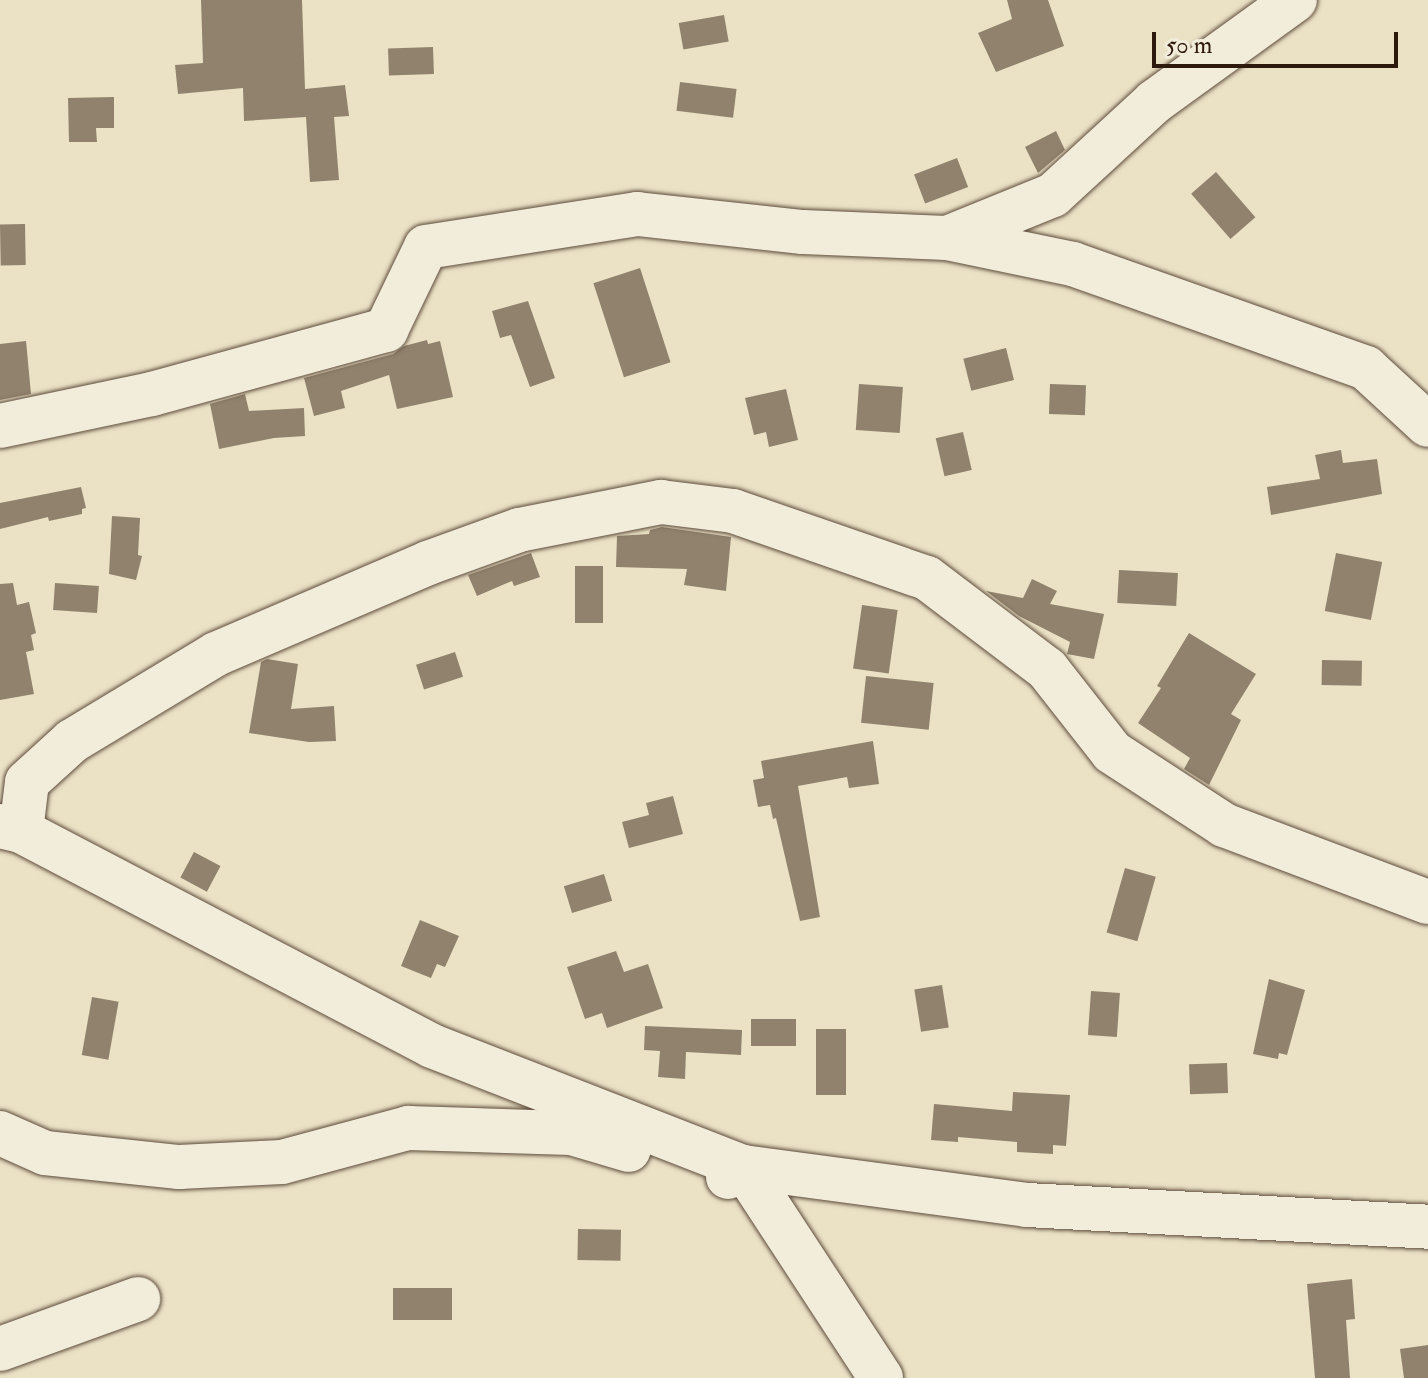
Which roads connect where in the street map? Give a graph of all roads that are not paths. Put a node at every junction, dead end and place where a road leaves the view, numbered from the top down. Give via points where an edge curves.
1 (1295, 0) edge
2 (947, 238) junction
3 (1428, 425) edge
4 (0, 426) edge
5 (10, 829) edge
6 (1428, 902) edge
7 (0, 1133) edge
8 (729, 1176) junction
9 (1428, 1227) edge
10 (138, 1299) dead end
11 (0, 1349) edge
12 (881, 1378) edge

1 - 2 street via 1154,102 1053,195
2 - 3 street via 1073,264 1366,368
2 - 4 street via 803,232 637,214 426,247 386,330 152,394
5 - 6 street via 27,782 72,741 216,654 519,530 661,502 733,511 927,578 1047,669 1112,752 1224,825
5 - 8 street via 432,1046
7 - 8 street via 45,1153 179,1167 282,1162 408,1128 571,1133
8 - 9 street via 1027,1205
8 - 12 street
10 - 11 street

